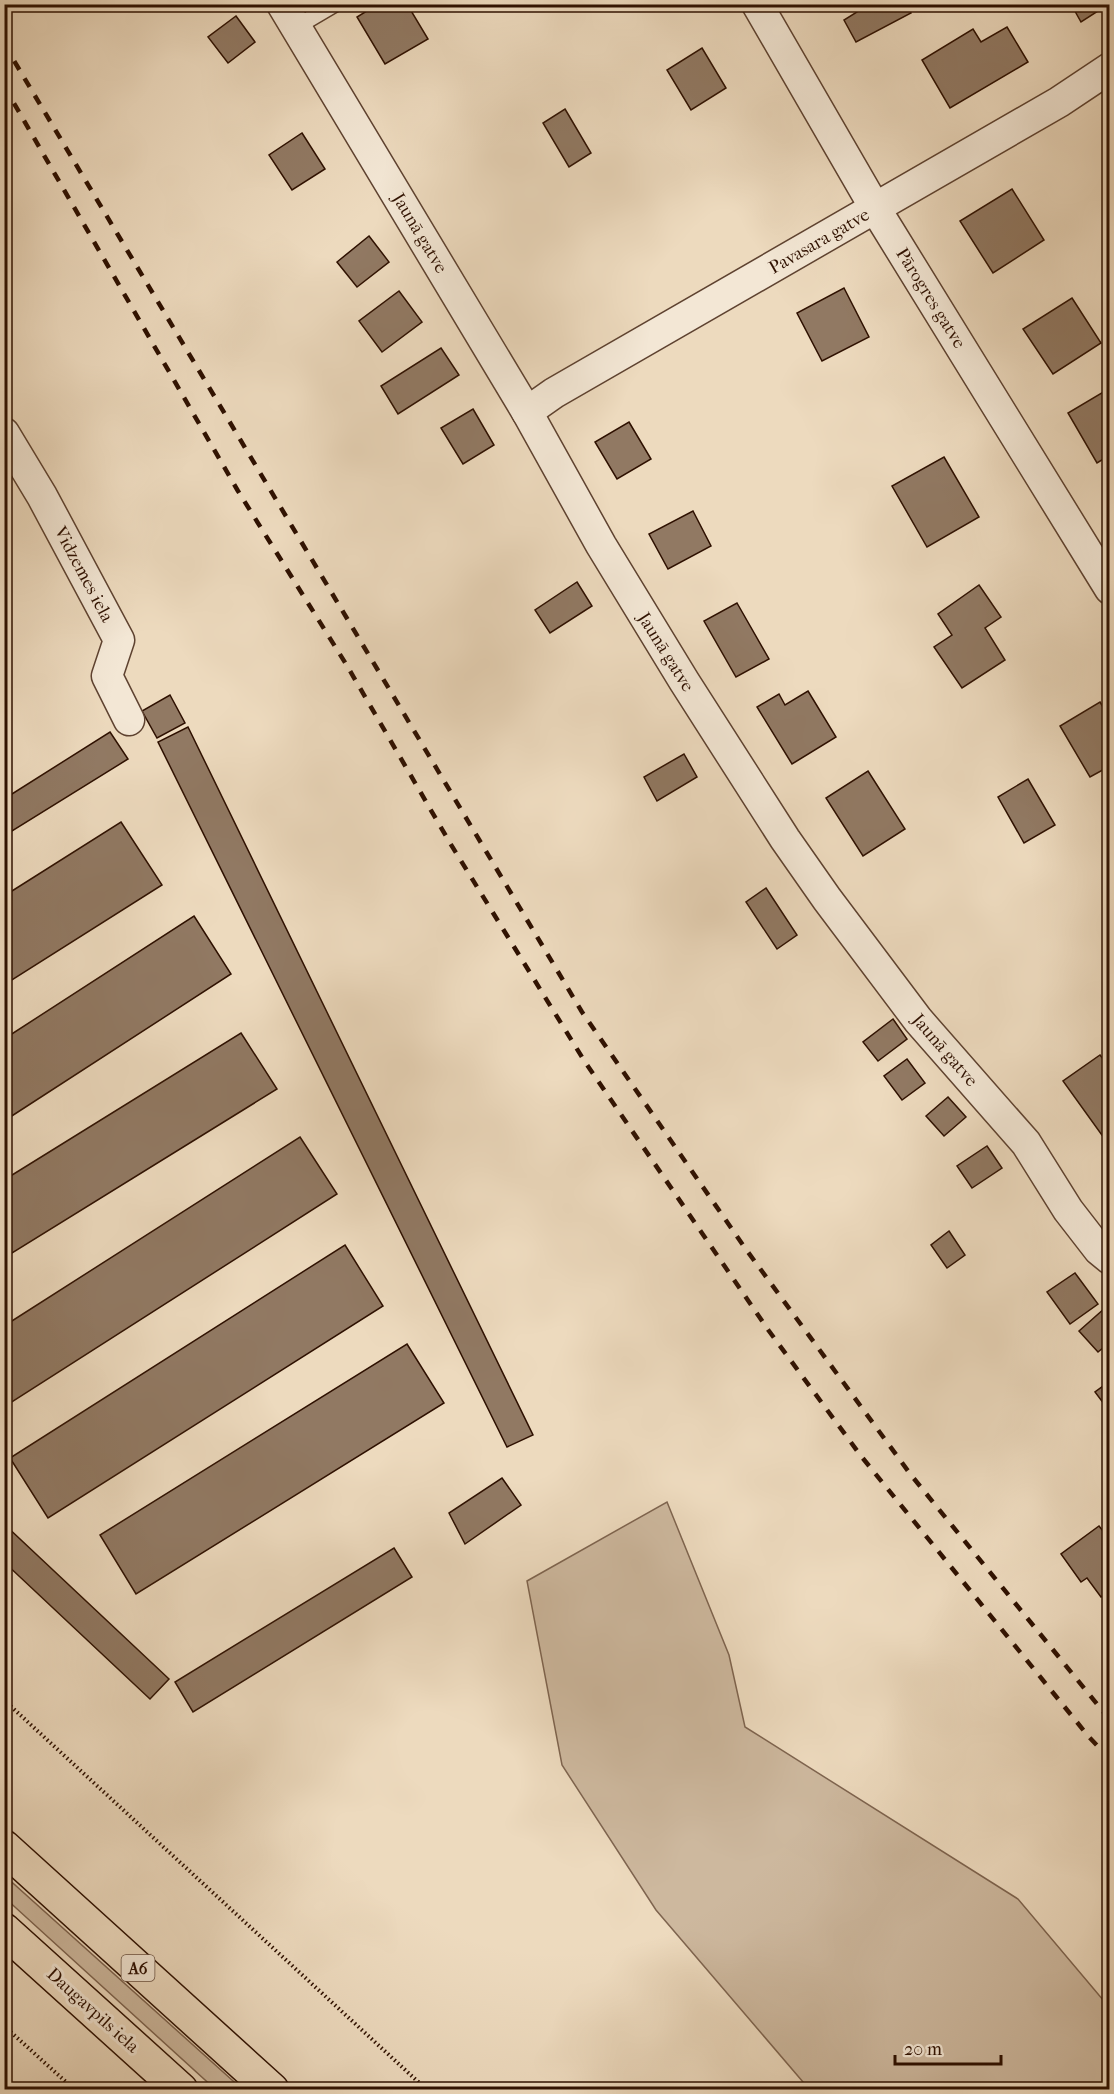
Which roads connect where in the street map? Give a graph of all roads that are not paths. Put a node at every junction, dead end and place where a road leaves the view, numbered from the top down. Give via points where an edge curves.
1 (335, 4) edge
2 (757, 4) edge
3 (289, 16) edge
4 (1110, 68) edge
5 (875, 208) junction
6 (527, 412) junction
7 (4, 433) edge
8 (1110, 588) edge
9 (129, 720) dead end
10 (1110, 1259) edge
11 (4, 1847) edge
12 (4, 1930) edge
13 (181, 2090) edge
14 (272, 2090) edge

1 - 3 lane
2 - 5 street, Pārogres gatve
3 - 6 street, Jaunā gatve
4 - 5 street, Pavasara gatve via 1059,102
5 - 6 street, Pavasara gatve
5 - 8 street, Pārogres gatve
6 - 10 street, Jaunā gatve via 606,555 785,839 918,1020 1026,1143 1068,1210
7 - 9 street, Vidzemes iela via 119,640 107,676
11 - 14 highway, A6
12 - 13 highway, Daugavpils iela

